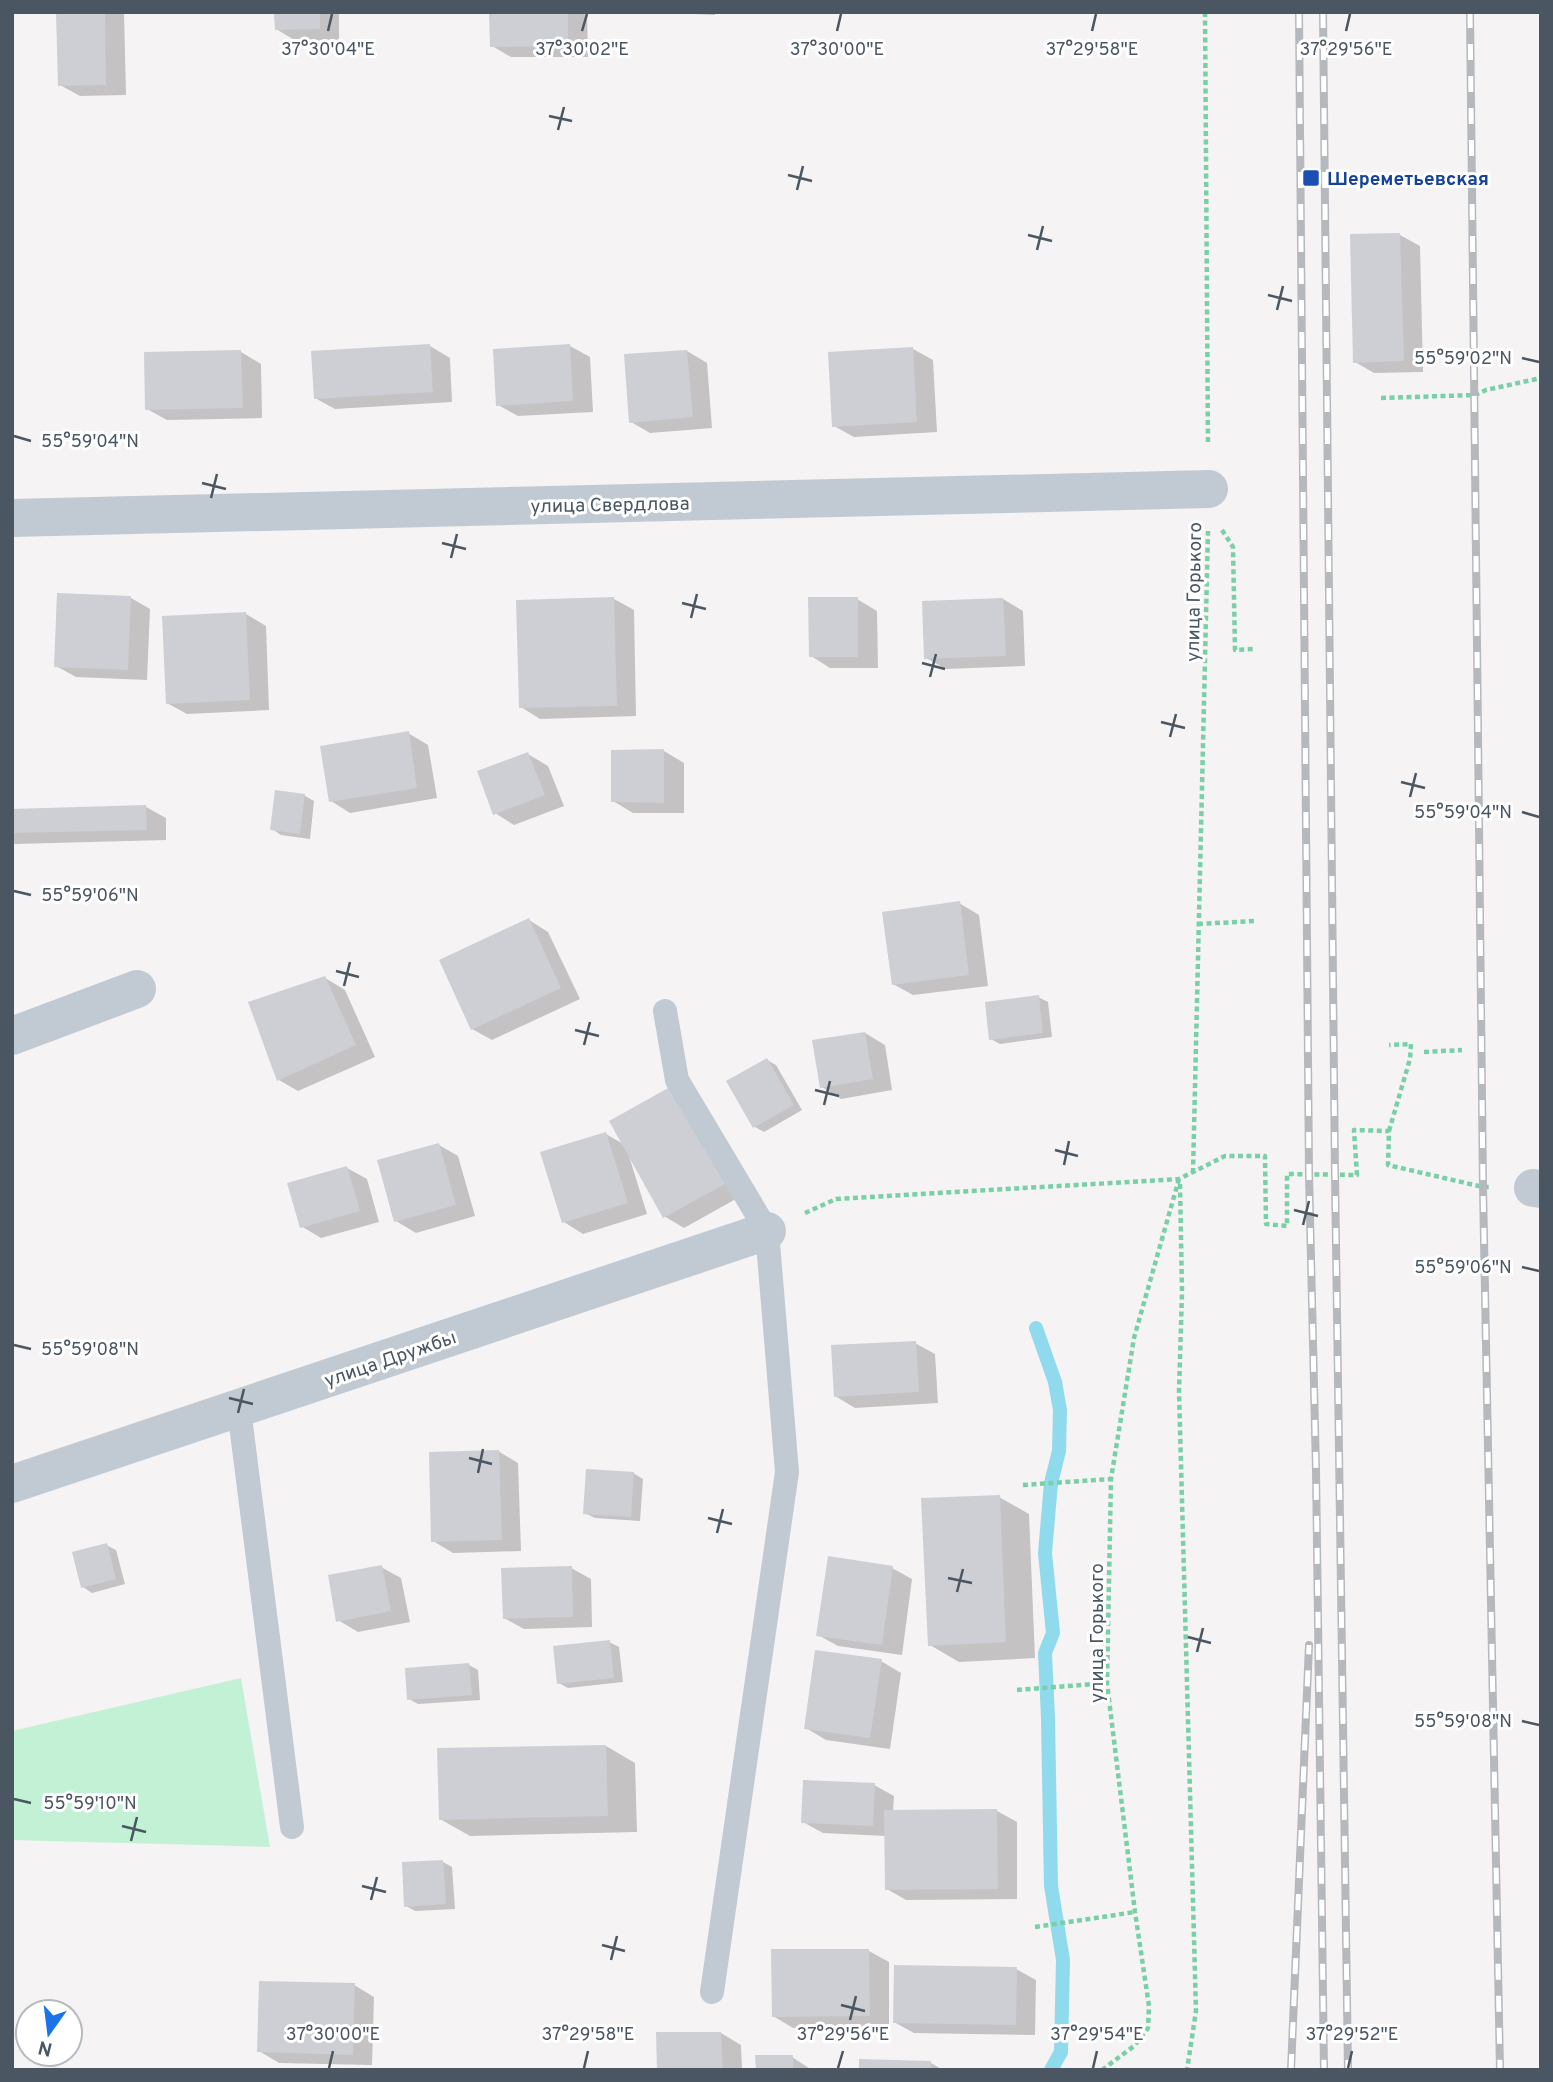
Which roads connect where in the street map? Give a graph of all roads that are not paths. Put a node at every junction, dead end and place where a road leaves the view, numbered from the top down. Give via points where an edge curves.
1 (1209, 499) road end
2 (12, 518) edge
3 (137, 989) dead end
4 (665, 1011) dead end
5 (12, 1036) edge
6 (767, 1231) junction
7 (239, 1409) junction
8 (12, 1484) edge
9 (292, 1827) dead end
10 (712, 1992) dead end

1 - 2 street, улица Свердлова
3 - 5 street
4 - 6 lane via 677,1080
6 - 7 street, улица Дружбы
6 - 10 lane via 787,1472
7 - 8 street, улица Дружбы
7 - 9 lane

